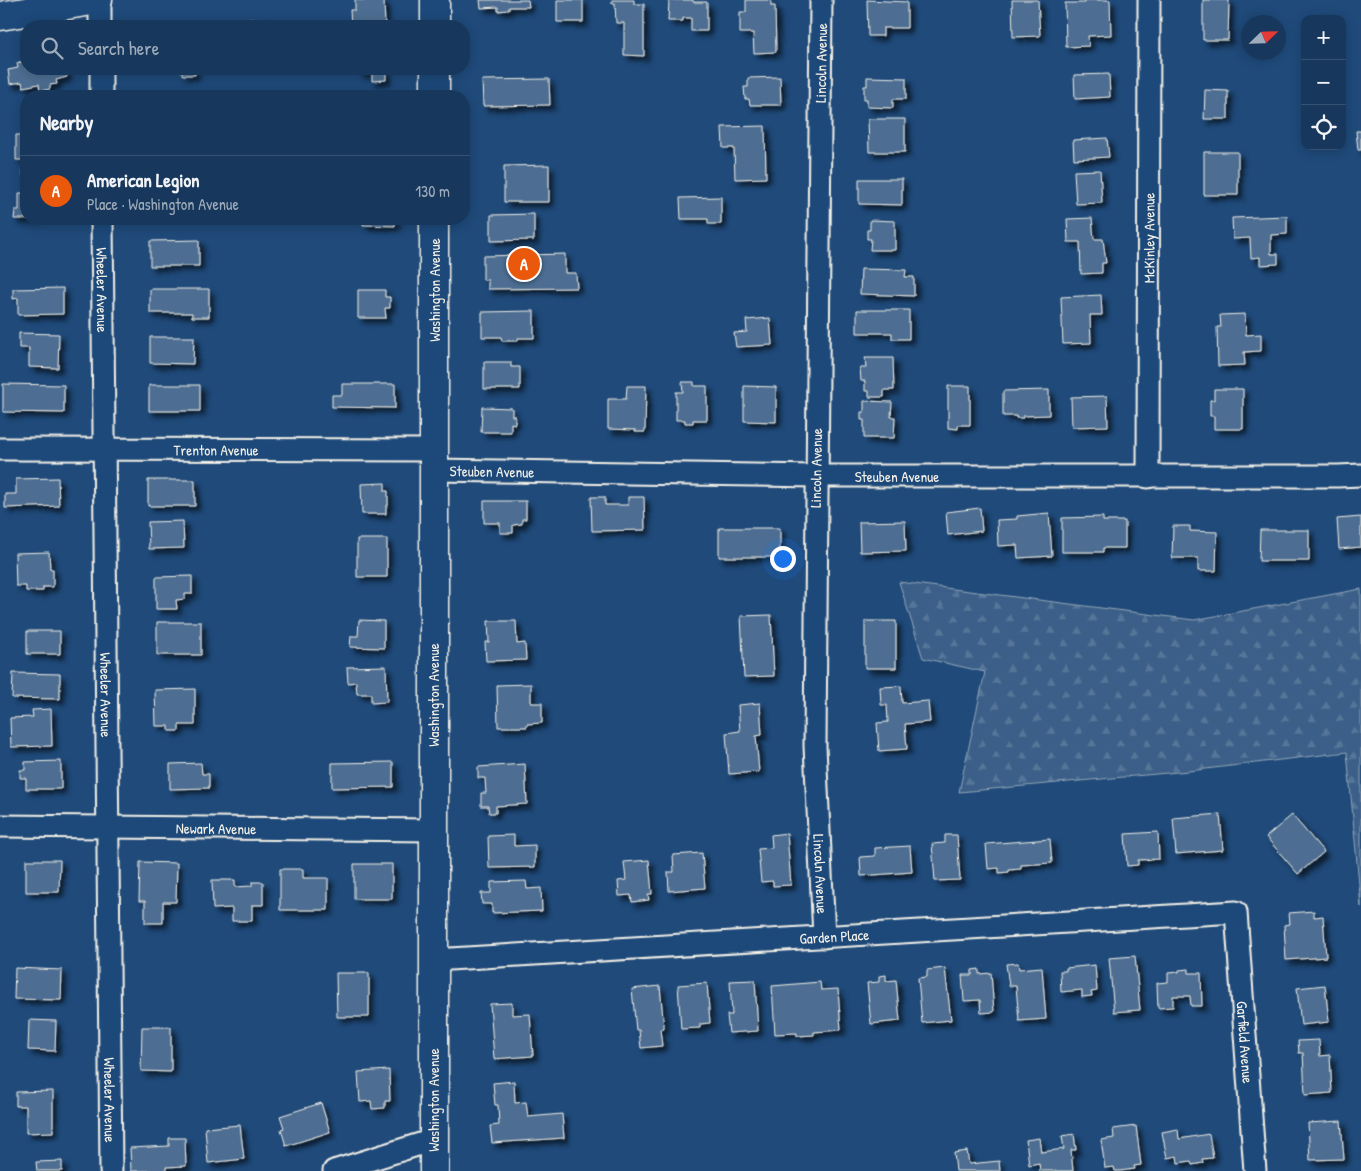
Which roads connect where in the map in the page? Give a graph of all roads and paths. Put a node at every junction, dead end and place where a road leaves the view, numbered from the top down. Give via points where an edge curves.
1 (99, 0) edge
2 (435, 0) edge
3 (821, 0) edge
4 (1149, 0) edge
5 (0, 16) edge
6 (100, 20) edge
7 (435, 20) edge
8 (101, 75) edge
9 (435, 75) edge
10 (101, 90) edge
11 (435, 90) edge
12 (102, 225) edge
13 (434, 225) edge
14 (0, 449) edge
15 (104, 449) junction
16 (434, 460) junction
17 (1361, 475) edge
18 (816, 476) junction
19 (1148, 477) junction
20 (0, 826) edge
21 (108, 828) junction
22 (433, 830) junction
23 (1236, 912) joint
24 (824, 937) junction
25 (433, 960) junction
26 (432, 1140) junction
27 (111, 1171) edge
28 (334, 1171) edge
29 (434, 1171) edge
30 (1255, 1171) edge

1 - 5 main road
1 - 6 street
2 - 7 main road
3 - 18 street, Lincoln Avenue
4 - 19 street, McKinley Avenue
8 - 10 street
9 - 11 main road
12 - 15 street, Wheeler Avenue
13 - 16 main road, Washington Avenue
14 - 15 street, Trenton Avenue
15 - 16 street, Trenton Avenue
15 - 21 street, Wheeler Avenue
16 - 18 street, Steuben Avenue
16 - 22 main road, Washington Avenue
17 - 19 street, Steuben Avenue
18 - 19 street, Steuben Avenue
18 - 24 street, Lincoln Avenue via 815,746
20 - 21 street, Newark Avenue
21 - 22 street, Newark Avenue
21 - 27 street, Wheeler Avenue
22 - 25 main road, Washington Avenue
23 - 24 street, Garden Place
23 - 30 street, Garfield Avenue
24 - 25 street, Garden Place
25 - 26 main road, Washington Avenue
26 - 28 street
26 - 29 main road, Washington Avenue

